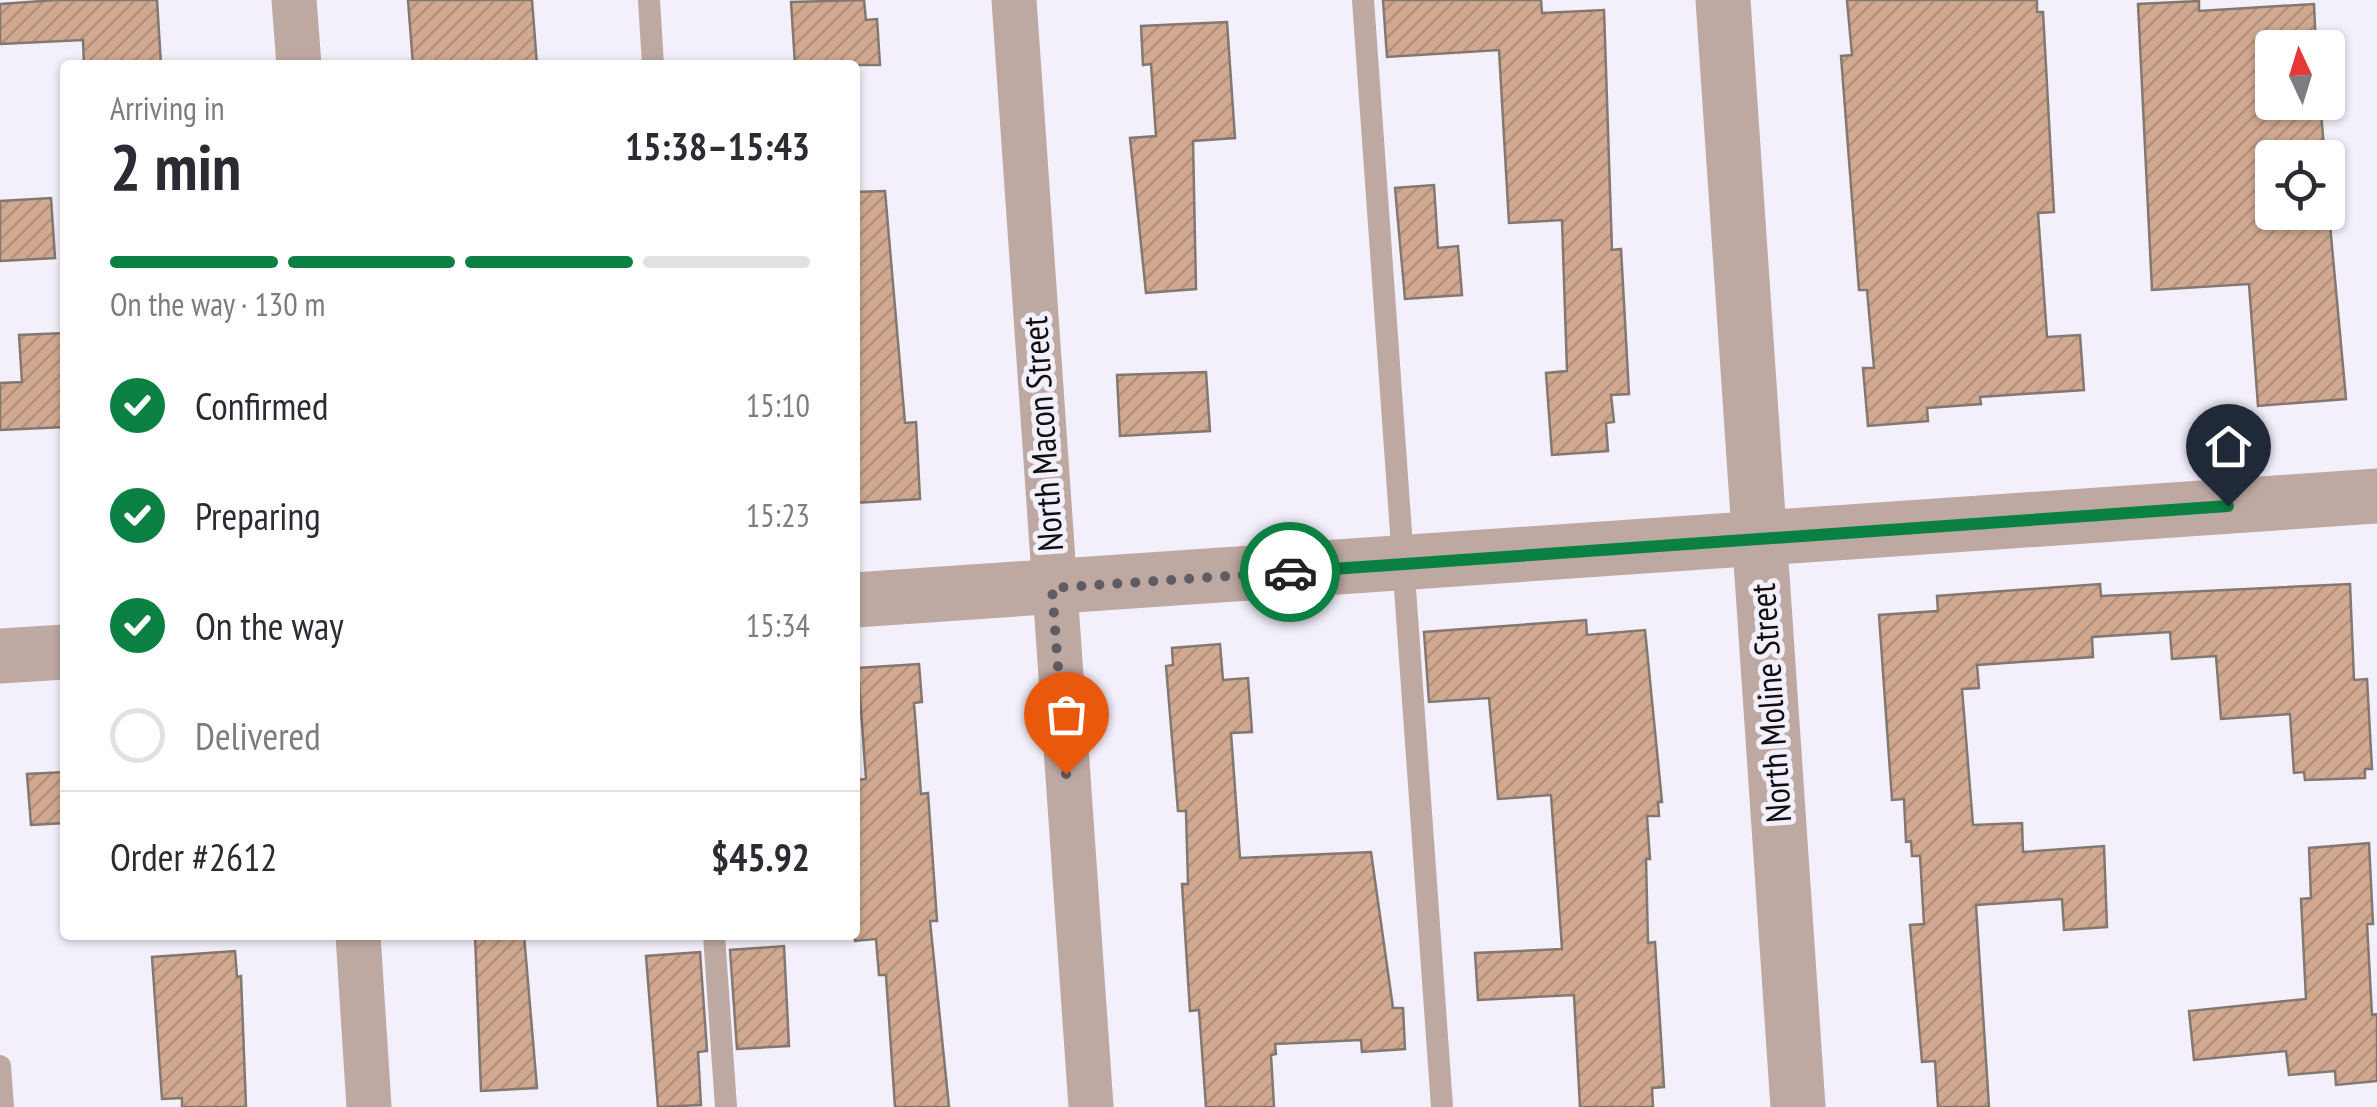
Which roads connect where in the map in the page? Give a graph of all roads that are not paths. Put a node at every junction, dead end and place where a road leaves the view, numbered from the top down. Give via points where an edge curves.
1 (294, 0) edge
2 (649, 0) edge
3 (1014, 0) edge
4 (1363, 0) edge
5 (1723, 0) edge
6 (299, 60) edge
7 (654, 60) edge
8 (2377, 496) edge
9 (1759, 539) junction
10 (1402, 564) junction
11 (1052, 588) junction
12 (860, 600) edge
13 (60, 652) edge
14 (0, 656) edge
15 (358, 940) edge
16 (714, 940) edge
17 (0, 1066) edge
18 (3, 1107) edge
19 (369, 1107) edge
20 (726, 1107) edge
21 (1091, 1107) edge
22 (1442, 1107) edge
23 (1798, 1107) edge

1 - 6 street
2 - 7 lane
3 - 11 street, North Macon Street
4 - 10 lane
5 - 9 street, North Moline Street
8 - 9 street
9 - 10 street
9 - 23 street, North Moline Street
10 - 11 street
10 - 22 lane
11 - 12 street
11 - 21 street, North Macon Street
13 - 14 street
15 - 19 street
16 - 20 lane
17 - 18 lane

